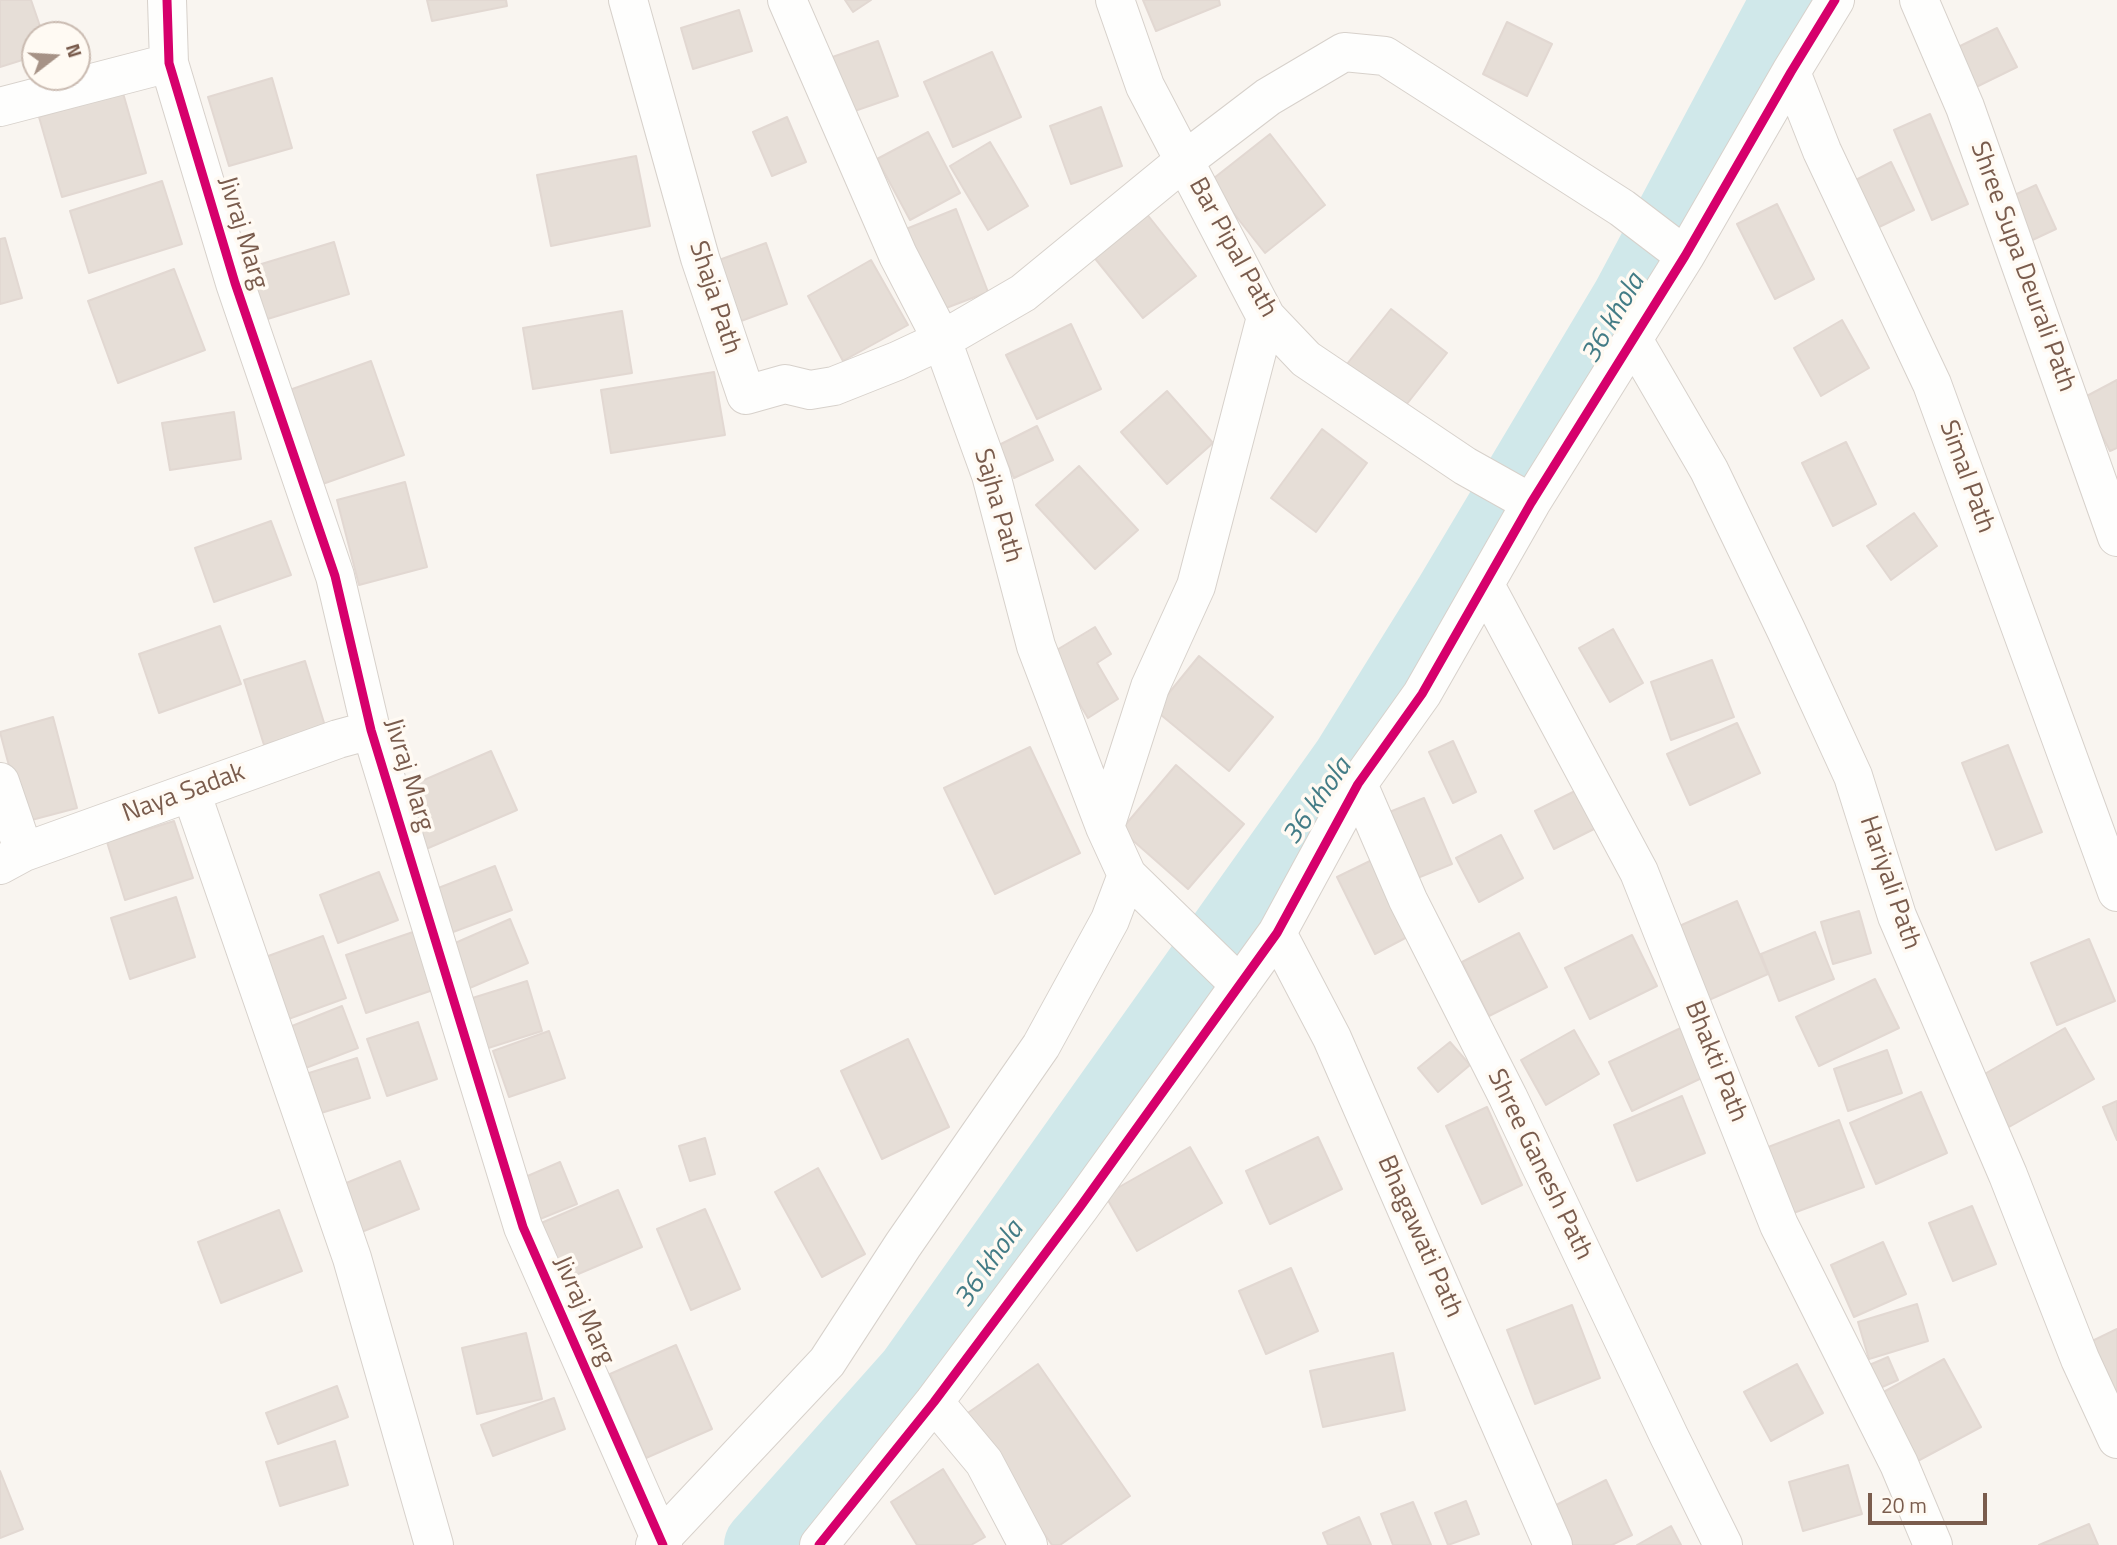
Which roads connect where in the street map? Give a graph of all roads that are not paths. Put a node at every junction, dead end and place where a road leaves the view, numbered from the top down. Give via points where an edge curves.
1 (167, 0) edge
2 (628, 0) edge
3 (787, 0) edge
4 (1115, 0) edge
5 (1835, 0) edge
6 (1919, 0) edge
7 (169, 63) junction
8 (1791, 72) junction
9 (0, 107) edge
10 (1184, 161) junction
11 (1676, 250) junction
12 (1266, 317) junction
13 (942, 340) junction
14 (1634, 341) junction
15 (1525, 499) junction
16 (2117, 537) edge
17 (1485, 585) junction
18 (371, 730) junction
19 (0, 782) edge
20 (1357, 784) junction
21 (191, 792) junction
22 (1105, 827) junction
23 (12, 858) edge
24 (1127, 875) junction
25 (2117, 892) edge
26 (1277, 933) junction
27 (1232, 977) junction
28 (934, 1402) junction
29 (2117, 1439) edge
30 (660, 1543) edge
31 (434, 1545) edge
32 (819, 1545) edge
33 (1028, 1545) edge
34 (1553, 1545) edge
35 (1723, 1545) edge
36 (1933, 1545) edge

1 - 7 street, Jivraj Marg
2 - 13 street, Shaja Path via 699,258 746,395 785,384 810,390 834,386
3 - 13 street, Sajha Path via 898,255
4 - 10 street, Bar Pipal Path via 1145,86
5 - 8 street
6 - 16 street, Shree Supa Deurali Path via 1965,107
7 - 9 street
7 - 18 street, Jivraj Marg via 235,283 335,576
8 - 11 street
8 - 25 street, Simal Path via 1822,152 1932,384
10 - 11 street via 1268,97 1344,52 1385,56 1622,208
10 - 12 street, Bar Pipal Path
10 - 13 street via 1023,293
11 - 14 street
12 - 15 street, Bar Pipal Path via 1306,359 1465,466
12 - 22 street via 1196,586 1150,687
13 - 22 street, Sajha Path via 991,475 1036,646
14 - 15 street
14 - 29 street, Hariyali Path via 1709,470 1853,776 1897,916
15 - 17 street
17 - 20 street via 1422,694
17 - 36 street, Bhakti Path via 1639,872 1779,1225 1899,1464
18 - 21 street, Naya Sadak
18 - 30 street, Jivraj Marg via 523,1227
19 - 23 street
20 - 26 street
20 - 35 street, Shree Ganesh Path via 1408,900
21 - 23 street, Naya Sadak
21 - 31 street via 352,1258
22 - 24 street, Sajha Path
24 - 27 street, Sajha Path
24 - 30 street via 1110,920 1041,1046 827,1362
26 - 27 street
26 - 34 street, Bhagawati Path via 1332,1038
27 - 28 street via 1080,1207
28 - 32 street
28 - 33 street via 984,1462

